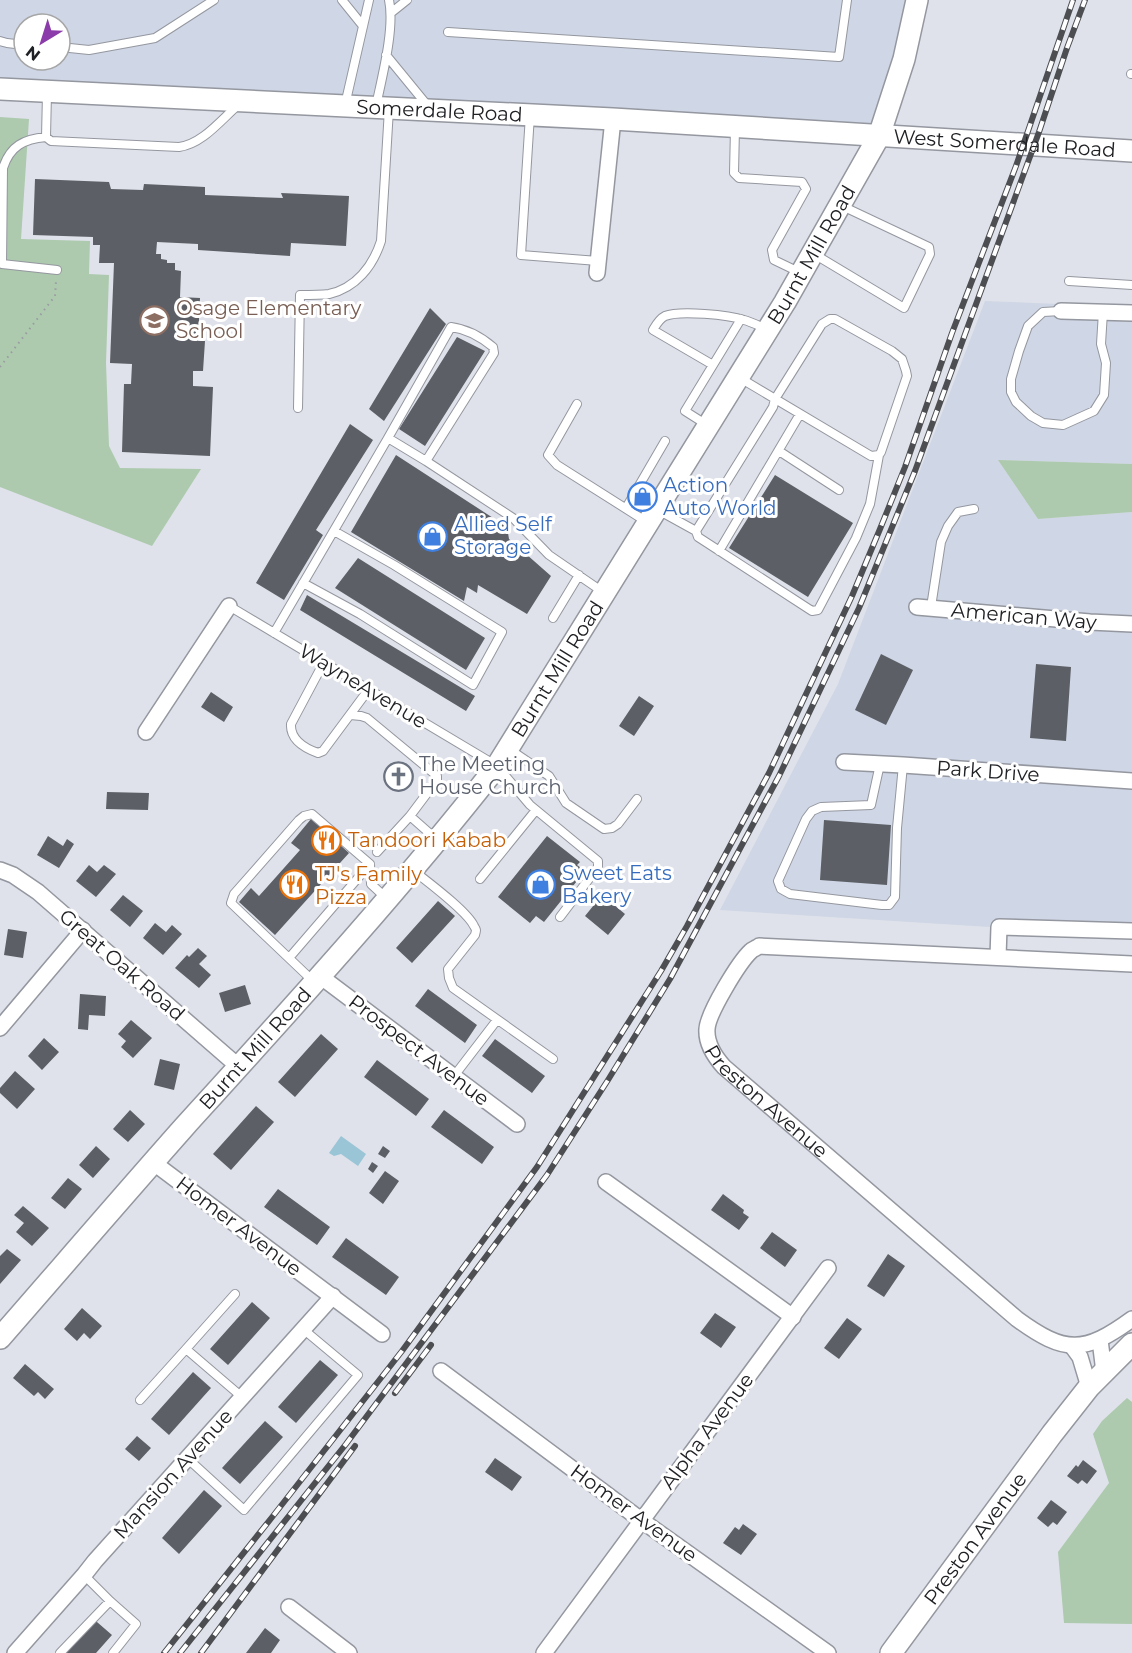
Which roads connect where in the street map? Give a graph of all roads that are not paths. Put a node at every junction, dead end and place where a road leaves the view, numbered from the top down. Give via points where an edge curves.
1 (214, 0) edge
2 (342, 0) edge
3 (369, 0) edge
4 (389, 0) edge
5 (406, 0) edge
6 (847, 0) edge
7 (917, 0) edge
8 (392, 12) junction
9 (363, 26) junction
10 (448, 32) dead end
11 (72, 48) edge
12 (386, 55) junction
13 (0, 89) edge
14 (47, 91) junction
15 (242, 101) junction
16 (345, 106) junction
17 (382, 108) junction
18 (432, 110) junction
19 (530, 115) junction
20 (613, 119) junction
21 (735, 127) junction
22 (879, 136) junction
23 (46, 137) junction
24 (1132, 151) edge
25 (840, 205) junction
26 (813, 254) junction
27 (598, 267) joint
28 (57, 270) road end
29 (802, 273) junction
30 (1069, 281) dead end
31 (1132, 285) edge
32 (1061, 311) joint
33 (1103, 312) junction
34 (1132, 313) edge
35 (741, 319) junction
36 (768, 330) junction
37 (713, 365) junction
38 (739, 377) junction
39 (775, 399) junction
40 (577, 404) dead end
41 (298, 408) dead end
42 (800, 414) junction
43 (708, 426) junction
44 (388, 438) junction
45 (665, 441) dead end
46 (779, 451) junction
47 (879, 455) junction
48 (426, 461) junction
49 (839, 490) dead end
50 (626, 508) junction
51 (974, 509) dead end
52 (652, 516) junction
53 (333, 531) junction
54 (696, 531) junction
55 (719, 551) junction
56 (579, 575) junction
57 (303, 584) junction
58 (604, 593) junction
59 (228, 606) joint
60 (924, 607) joint
61 (554, 618) dead end
62 (1132, 624) edge
63 (274, 633) junction
64 (324, 662) junction
65 (369, 689) junction
66 (350, 715) junction
67 (146, 732) dead end
68 (503, 757) junction
69 (844, 762) dead end
70 (880, 764) junction
71 (903, 765) junction
72 (1132, 781) edge
73 (637, 799) dead end
74 (536, 810) junction
75 (410, 816) junction
76 (437, 840) junction
77 (377, 852) dead end
78 (370, 864) junction
79 (412, 869) junction
80 (0, 870) edge
81 (480, 879) dead end
82 (387, 899) junction
83 (560, 917) dead end
84 (83, 930) junction
85 (1132, 931) edge
86 (998, 957) junction
87 (289, 958) junction
88 (1132, 964) edge
89 (317, 979) junction
90 (497, 1020) junction
91 (0, 1028) edge
92 (553, 1059) dead end
93 (239, 1067) junction
94 (454, 1077) junction
95 (518, 1124) dead end
96 (154, 1163) junction
97 (606, 1182) dead end
98 (828, 1268) dead end
99 (235, 1294) dead end
100 (333, 1296) junction
101 (793, 1317) junction
102 (1132, 1319) edge
103 (303, 1329) junction
104 (382, 1334) dead end
105 (0, 1338) edge
106 (1100, 1340) junction
107 (1132, 1344) edge
108 (1072, 1346) junction
109 (186, 1349) junction
110 (441, 1371) dead end
111 (1104, 1372) junction
112 (1089, 1387) junction
113 (242, 1397) junction
114 (140, 1400) dead end
115 (188, 1458) junction
116 (641, 1520) junction
117 (84, 1575) junction
118 (110, 1601) junction
119 (289, 1607) dead end
120 (15, 1653) edge
121 (60, 1653) edge
122 (113, 1653) edge
123 (349, 1653) edge
124 (544, 1653) edge
125 (828, 1653) edge
126 (891, 1653) edge

1 - 11 lane via 155,38 89,50
2 - 9 lane
3 - 9 lane
4 - 8 lane
5 - 8 lane
6 - 10 lane via 839,57
7 - 22 main road, Burnt Mill Road via 904,59
8 - 12 lane
9 - 16 lane
12 - 17 lane
12 - 18 lane
13 - 14 main road, Somerdale Road
14 - 15 main road, Somerdale Road
14 - 23 lane
15 - 16 main road, Somerdale Road
15 - 23 lane via 188,146 51,141
16 - 17 main road, Somerdale Road
17 - 18 main road, Somerdale Road
17 - 41 lane via 381,241 361,276 343,289 300,295
18 - 19 main road, Somerdale Road
19 - 20 main road, Somerdale Road
19 - 27 lane via 521,255
20 - 21 main road, Somerdale Road
20 - 27 street
21 - 22 main road, Somerdale Road
21 - 29 lane via 734,173 739,178 802,182 806,189 772,250 774,260
22 - 24 main road, West Somerdale Road
22 - 25 main road, Burnt Mill Road
23 - 28 lane via 18,145 6,157 2,264
25 - 26 main road, Burnt Mill Road
25 - 26 lane via 929,247 930,254 904,308
26 - 29 main road, Burnt Mill Road
29 - 36 main road, Burnt Mill Road
30 - 31 lane
32 - 33 street
32 - 33 lane via 1043,312 1028,326 1011,379 1011,392 1031,416 1043,423 1063,425 1094,411 1104,395
33 - 34 street
35 - 36 lane
35 - 37 lane
35 - 37 lane via 681,314 666,316 653,330
36 - 38 main road, Burnt Mill Road
37 - 43 lane via 684,411
38 - 39 lane
38 - 43 main road, Burnt Mill Road
39 - 42 lane
39 - 47 lane via 822,324 835,319 892,351 902,359 906,371
39 - 54 lane
40 - 50 lane via 548,455 557,465
42 - 46 lane
42 - 47 lane via 871,456
43 - 52 main road, Burnt Mill Road
44 - 48 lane
44 - 48 lane via 451,327 462,328 485,341 494,353
44 - 53 lane
45 - 50 lane
46 - 49 lane
46 - 55 lane
47 - 55 lane via 870,504 818,610 812,610
48 - 56 lane via 513,518 549,555
50 - 52 lane
51 - 60 lane via 958,512 948,526
52 - 54 lane
52 - 58 main road, Burnt Mill Road
53 - 57 lane
53 - 57 lane via 502,632 473,685 360,614
54 - 55 lane via 698,537
56 - 58 lane
56 - 61 lane
57 - 63 lane
58 - 68 main road, Burnt Mill Road
59 - 63 lane, WayneAvenue
59 - 67 street
60 - 62 street, American Way
63 - 64 lane, WayneAvenue
64 - 65 lane, WayneAvenue
64 - 66 lane via 291,724 294,739 310,750 323,751
65 - 66 lane
65 - 68 lane, WayneAvenue
66 - 75 lane via 367,718 437,776
68 - 73 lane, WayneAvenue via 549,776 566,803 604,829 618,824
68 - 74 lane
68 - 76 main road, Burnt Mill Road
69 - 70 street, Park Drive
70 - 71 street, Park Drive
70 - 71 lane via 871,805 821,807 812,811 778,882 781,889 790,894 889,905 895,897
71 - 72 street, Park Drive
74 - 81 lane
74 - 83 lane via 596,858 598,864
75 - 76 lane
75 - 77 lane
76 - 79 main road, Burnt Mill Road
78 - 82 lane via 371,884
78 - 87 lane
78 - 87 lane via 312,814 299,820 234,894 231,903
79 - 82 main road, Burnt Mill Road
79 - 90 lane via 473,923 475,935 448,969 448,978 453,988
80 - 84 street, Great Oak Road via 38,892
82 - 89 main road, Burnt Mill Road
84 - 91 street
84 - 93 street, Great Oak Road
85 - 86 street via 999,927
86 - 88 street, Preston Avenue
86 - 108 street, Preston Avenue via 759,946 732,976 707,1030 715,1056 733,1075 1017,1318 1039,1335
87 - 89 lane
89 - 93 main road, Burnt Mill Road
89 - 94 street, Prospect Avenue
90 - 92 lane
90 - 94 lane
93 - 96 main road, Burnt Mill Road
94 - 95 street, Prospect Avenue
96 - 100 street, Homer Avenue
96 - 105 main road, Burnt Mill Road
97 - 101 street
98 - 101 street, Alpha Avenue
99 - 109 lane
100 - 103 street, Mansion Avenue
100 - 104 street, Homer Avenue
101 - 116 street, Alpha Avenue
102 - 106 street
103 - 113 street, Mansion Avenue
103 - 115 lane via 358,1375 244,1510
106 - 108 street
106 - 111 street
107 - 111 main road, Preston Avenue
108 - 112 street via 1080,1357
109 - 113 lane
109 - 114 lane
110 - 116 street, Homer Avenue
111 - 112 main road, Preston Avenue
112 - 126 main road, Preston Avenue
113 - 115 street, Mansion Avenue
115 - 117 street, Mansion Avenue
116 - 124 street, Alpha Avenue
116 - 125 street, Homer Avenue
117 - 118 lane
117 - 120 street, Mansion Avenue
118 - 121 lane
118 - 122 lane via 136,1624
119 - 123 street

